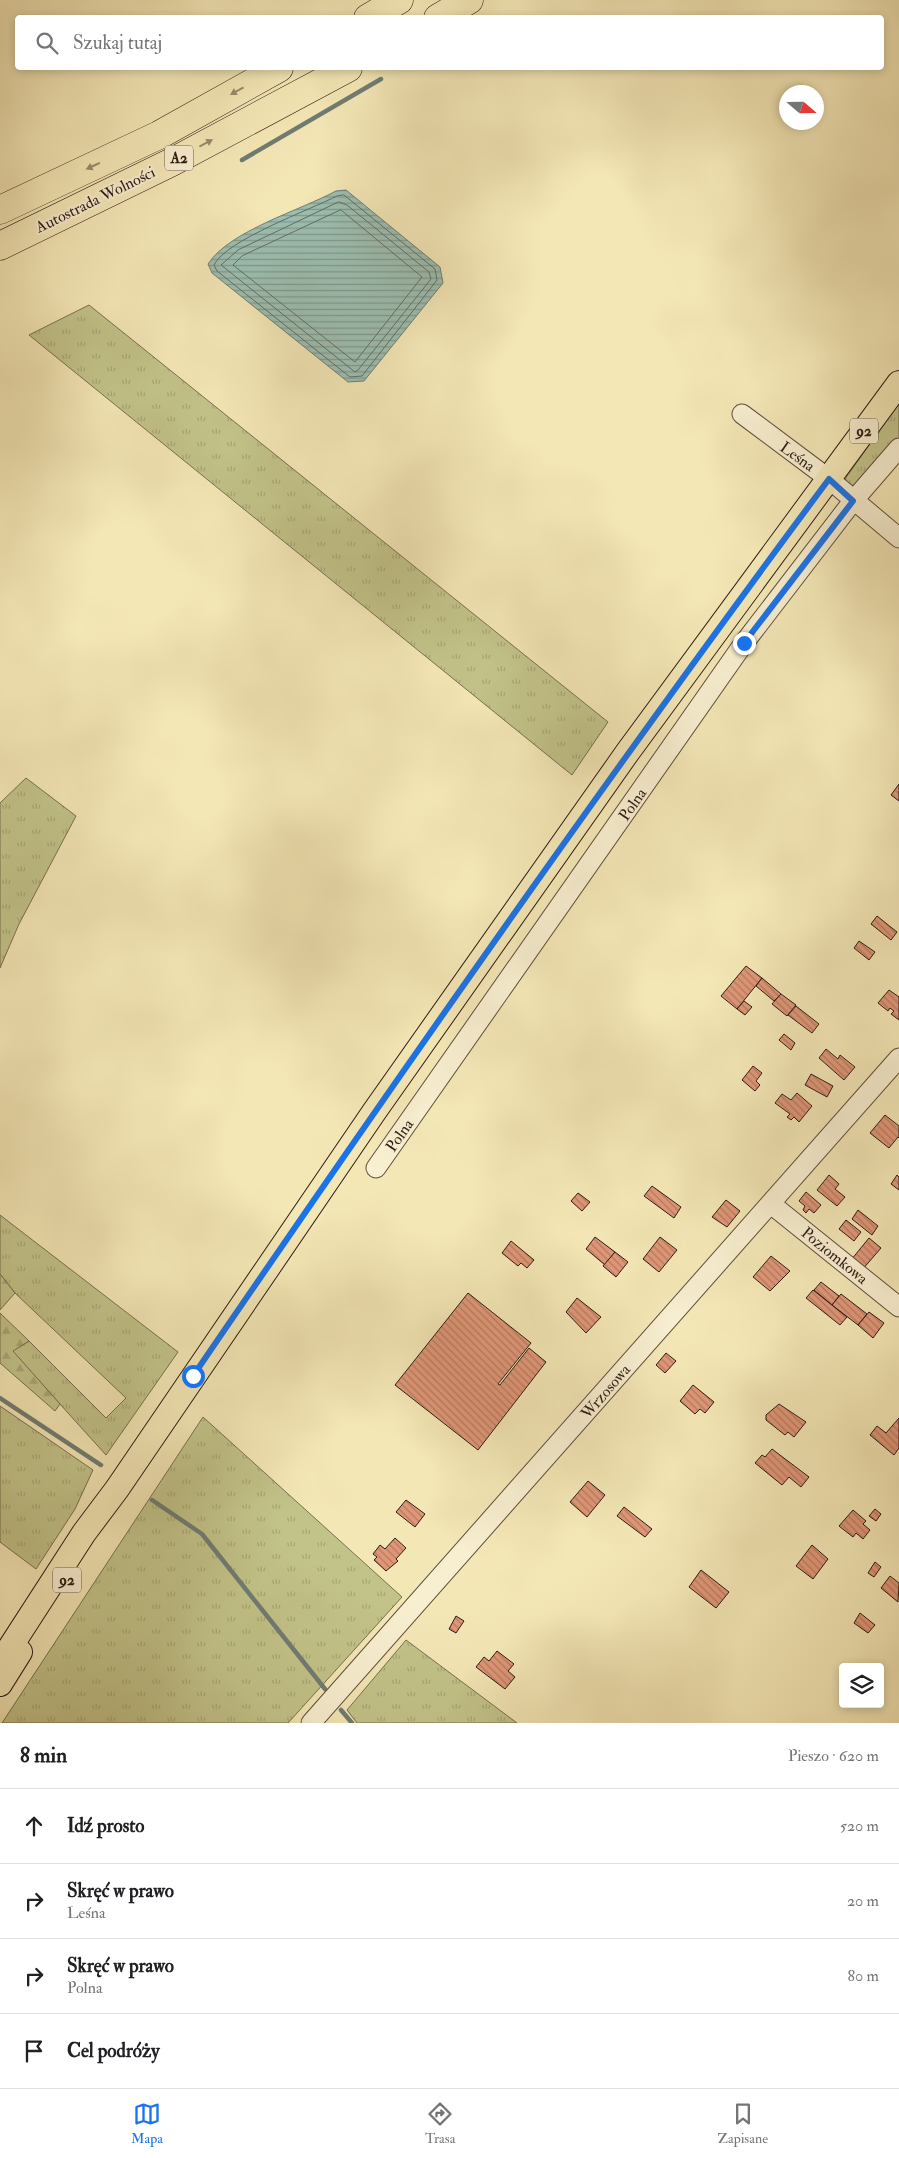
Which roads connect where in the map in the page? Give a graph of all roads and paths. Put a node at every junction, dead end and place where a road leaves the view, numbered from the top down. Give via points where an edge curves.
1 (399, 0) edge
2 (469, 0) edge
3 (373, 15) edge
4 (443, 15) edge
5 (275, 70) edge
6 (344, 70) edge
7 (0, 210) edge
8 (0, 246) edge
9 (899, 383) edge
10 (742, 414) dead end
11 (899, 448) edge
12 (829, 479) junction
13 (853, 501) junction
14 (899, 538) edge
15 (899, 1058) edge
16 (376, 1168) dead end
17 (771, 1204) junction
18 (899, 1307) edge
19 (117, 1489) junction
20 (0, 1663) edge
21 (0, 1684) edge
22 (311, 1723) edge

1 - 3 highway
2 - 4 highway
5 -> 7 highway, Autostrada Wolności / A2 via 159,135
8 -> 6 highway, Autostrada Wolności / A2 via 172,162
9 - 12 main road, 92
10 - 12 street, Leśna
11 - 13 street, Polna
12 - 13 street, Leśna
12 - 19 main road, 92 via 627,753 380,1104
13 - 14 street, Leśna
13 - 16 street, Polna via 738,651
15 - 17 street, Wrzosowa
17 - 18 street, Poziomkowa
17 - 22 street, Wrzosowa
19 - 20 main road, 92 via 84,1533
19 - 21 main road, 92 via 71,1574

